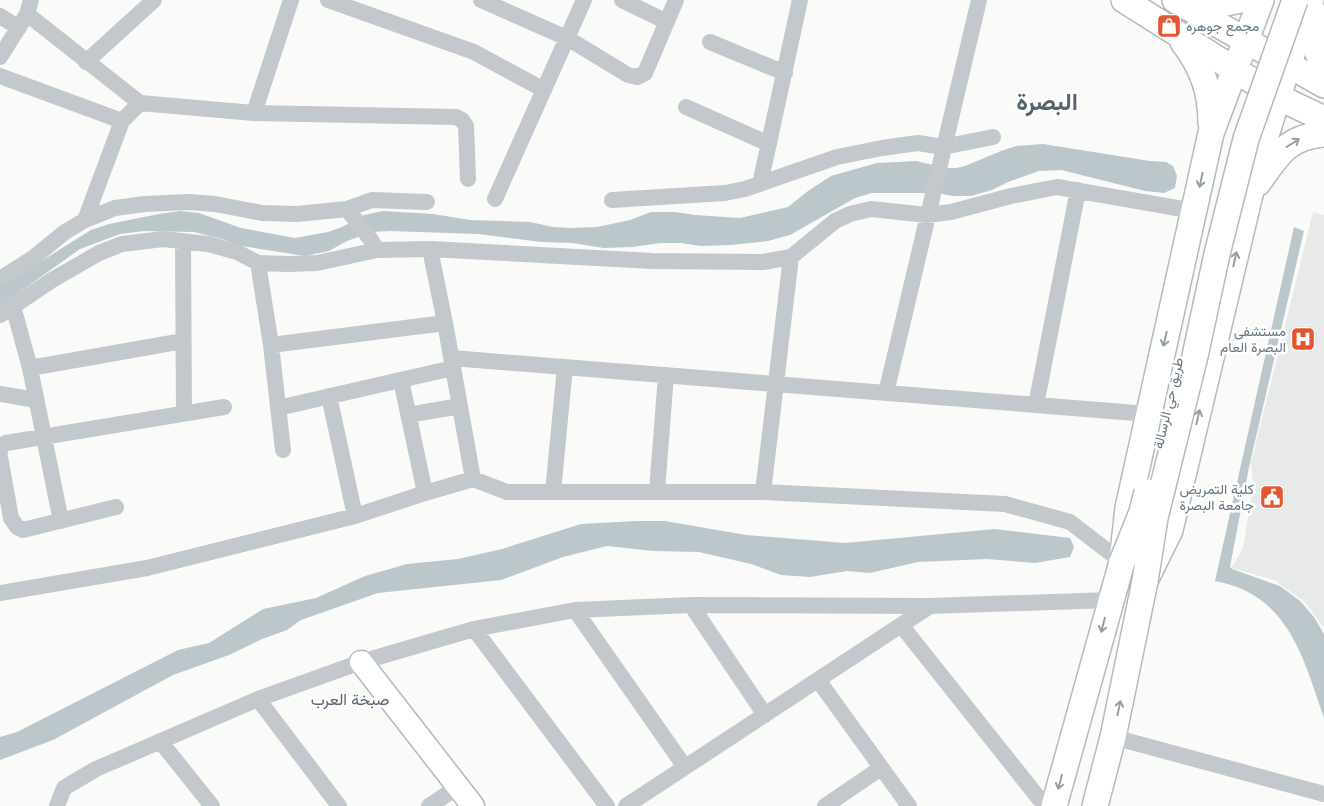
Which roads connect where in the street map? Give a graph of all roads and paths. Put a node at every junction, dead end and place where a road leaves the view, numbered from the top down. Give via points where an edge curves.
1 (154, 0) edge
2 (291, 0) edge
3 (328, 0) edge
4 (481, 0) edge
5 (584, 0) edge
6 (622, 0) edge
7 (676, 0) edge
8 (800, 0) edge
9 (978, 0) edge
10 (1124, 0) edge
11 (1177, 0) edge
12 (1240, 0) edge
13 (1261, 0) edge
14 (1280, 0) edge
15 (1295, 0) edge
16 (1313, 0) edge
17 (26, 14) edge
18 (0, 16) edge
19 (667, 22) junction
20 (1176, 33) junction
21 (567, 38) junction
22 (1245, 40) junction
23 (710, 42) dead end
24 (0, 57) edge
25 (86, 62) junction
26 (1288, 65) junction
27 (1324, 67) edge
28 (1234, 70) junction
29 (785, 72) junction
30 (0, 76) edge
31 (1324, 85) edge
32 (544, 90) junction
33 (1278, 97) junction
34 (140, 103) junction
35 (686, 107) dead end
36 (254, 113) junction
37 (1324, 119) edge
38 (122, 121) junction
39 (1211, 133) junction
40 (1324, 134) edge
41 (993, 137) dead end
42 (769, 144) junction
43 (942, 152) junction
44 (468, 178) dead end
45 (760, 184) junction
46 (1078, 190) junction
47 (1250, 193) junction
48 (495, 199) dead end
49 (612, 200) dead end
50 (427, 202) dead end
51 (930, 208) junction
52 (1194, 211) junction
53 (350, 213) junction
54 (85, 220) junction
55 (183, 241) junction
56 (374, 245) junction
57 (430, 248) junction
58 (791, 257) junction
59 (258, 262) junction
60 (0, 278) edge
61 (6, 310) edge
62 (445, 323) junction
63 (183, 341) junction
64 (271, 345) junction
65 (452, 363) junction
66 (565, 367) junction
67 (30, 368) junction
68 (666, 375) junction
69 (401, 380) junction
70 (776, 384) junction
71 (886, 393) junction
72 (0, 394) edge
73 (329, 396) junction
74 (36, 400) junction
75 (1036, 405) junction
76 (460, 406) junction
77 (224, 407) dead end
78 (278, 408) junction
79 (184, 413) junction
80 (408, 414) junction
81 (1148, 414) junction
82 (44, 436) junction
83 (283, 450) dead end
84 (0, 452) edge
85 (0, 457) edge
86 (473, 479) junction
87 (657, 491) junction
88 (554, 492) junction
89 (763, 492) junction
90 (425, 493) junction
91 (116, 507) dead end
92 (355, 516) junction
93 (61, 521) junction
94 (1122, 562) junction
95 (1145, 581) junction
96 (0, 593) edge
97 (1110, 600) junction
98 (691, 605) junction
99 (930, 606) junction
100 (575, 610) junction
101 (901, 625) junction
102 (474, 629) junction
103 (361, 662) junction
104 (818, 680) junction
105 (258, 699) junction
106 (765, 715) junction
107 (1113, 737) junction
108 (160, 741) junction
109 (685, 767) junction
110 (881, 768) junction
111 (458, 787) junction
112 (1324, 794) edge
113 (651, 800) edge
114 (57, 806) edge
115 (212, 806) edge
116 (339, 806) edge
117 (429, 806) edge
118 (473, 806) edge
119 (607, 806) edge
120 (626, 806) edge
121 (824, 806) edge
122 (909, 806) edge
123 (1045, 806) edge
124 (1054, 806) edge
125 (1095, 806) edge

1 - 25 street
2 - 36 street
3 - 32 street via 474,52
4 - 21 street
5 - 21 street
6 - 19 street
7 - 19 street
8 - 29 street
9 - 43 street
10 - 20 main road
11 - 12 main road via 1212,6
11 - 22 main road
13 - 22 main road
14 - 94 main road, طريق حي الرسالة, bridge via 1224,158 1142,512
15 - 95 main road, طريق حي الرسالة, bridge via 1243,148 1156,518
16 - 26 main road, طريق حي الرسالة
16 - 27 main road via 1314,42
17 - 18 street
17 - 24 street
17 - 25 street
19 - 21 street via 645,73 637,77 628,75
20 - 28 main road
20 - 39 main road via 1205,79 1211,106
21 - 32 street
22 - 26 main road
22 - 28 main road
23 - 29 street
25 - 34 street
26 - 31 main road
26 - 33 main road, طريق حي الرسالة
28 - 33 main road
28 - 39 main road
29 - 42 street
30 - 38 street
32 - 48 street
33 - 37 main road
33 - 47 main road, طريق حي الرسالة
34 - 36 street
34 - 38 street
35 - 42 street
36 - 44 street via 456,117 466,126
38 - 54 street
39 -> 52 main road
47 -> 40 main road via 1286,146 1298,139
41 - 43 street
42 - 45 street
43 - 45 street via 918,144 882,148 837,157
43 - 51 street
45 - 49 street via 725,193
46 - 51 street via 1043,189 951,212
46 - 52 street
46 - 75 street
95 -> 47 main road, طريق حي الرسالة via 1170,530
50 - 53 street via 372,200
51 - 58 street via 871,209 850,214 834,222
51 - 71 street
52 -> 81 main road
53 - 54 street via 262,213 189,202 115,208
53 - 56 street
54 - 60 street
55 - 59 street via 237,252
55 - 61 street via 163,239 122,244 72,267
55 - 63 street
56 - 57 street
56 - 59 street via 317,262
57 - 58 street via 652,261 763,262
57 - 62 street
58 - 70 street
59 - 64 street
61 - 67 street
62 - 64 street
62 - 65 street
63 - 67 street
63 - 79 street
64 - 78 street
65 - 66 street
65 - 69 street
65 - 76 street
66 - 68 street
66 - 88 street
67 - 74 street
68 - 70 street
68 - 87 street
69 - 73 street
69 - 80 street
70 - 71 street
70 - 89 street
71 - 75 street
72 - 74 street
73 - 78 street
73 - 92 street
74 - 82 street
75 - 81 street
76 - 80 street
76 - 86 street
77 - 79 street
78 - 83 street
79 - 82 street
80 - 90 street
81 - 94 main road via 1128,508
82 - 84 street via 6,443
82 - 93 street
85 - 93 street via 11,518 16,527 23,530
86 - 88 street via 507,492
86 - 90 street
87 - 88 street
87 - 89 street
89 - 94 street via 1005,504 1070,522
90 - 92 street
91 - 93 street
92 - 96 street via 146,568
94 - 97 main road, طريق حي الرسالة
107 -> 95 main road, طريق حي الرسالة
97 - 99 street
97 -> 124 main road, طريق حي الرسالة
98 - 99 street
98 - 100 street
98 - 106 street
99 - 101 street
100 - 102 street
100 - 109 street
101 - 104 street
101 - 123 street
102 - 103 street
102 - 119 street
103 - 105 street
103 - 111 street
104 - 106 street
104 - 110 street
105 - 108 street
105 - 116 street
106 - 109 street
107 - 112 street
107 - 125 main road, طريق حي الرسالة
108 - 114 street via 96,769 64,788
108 - 115 street
109 - 113 street
110 - 121 street
110 - 122 street
111 - 117 street
111 - 118 street
113 - 120 street

